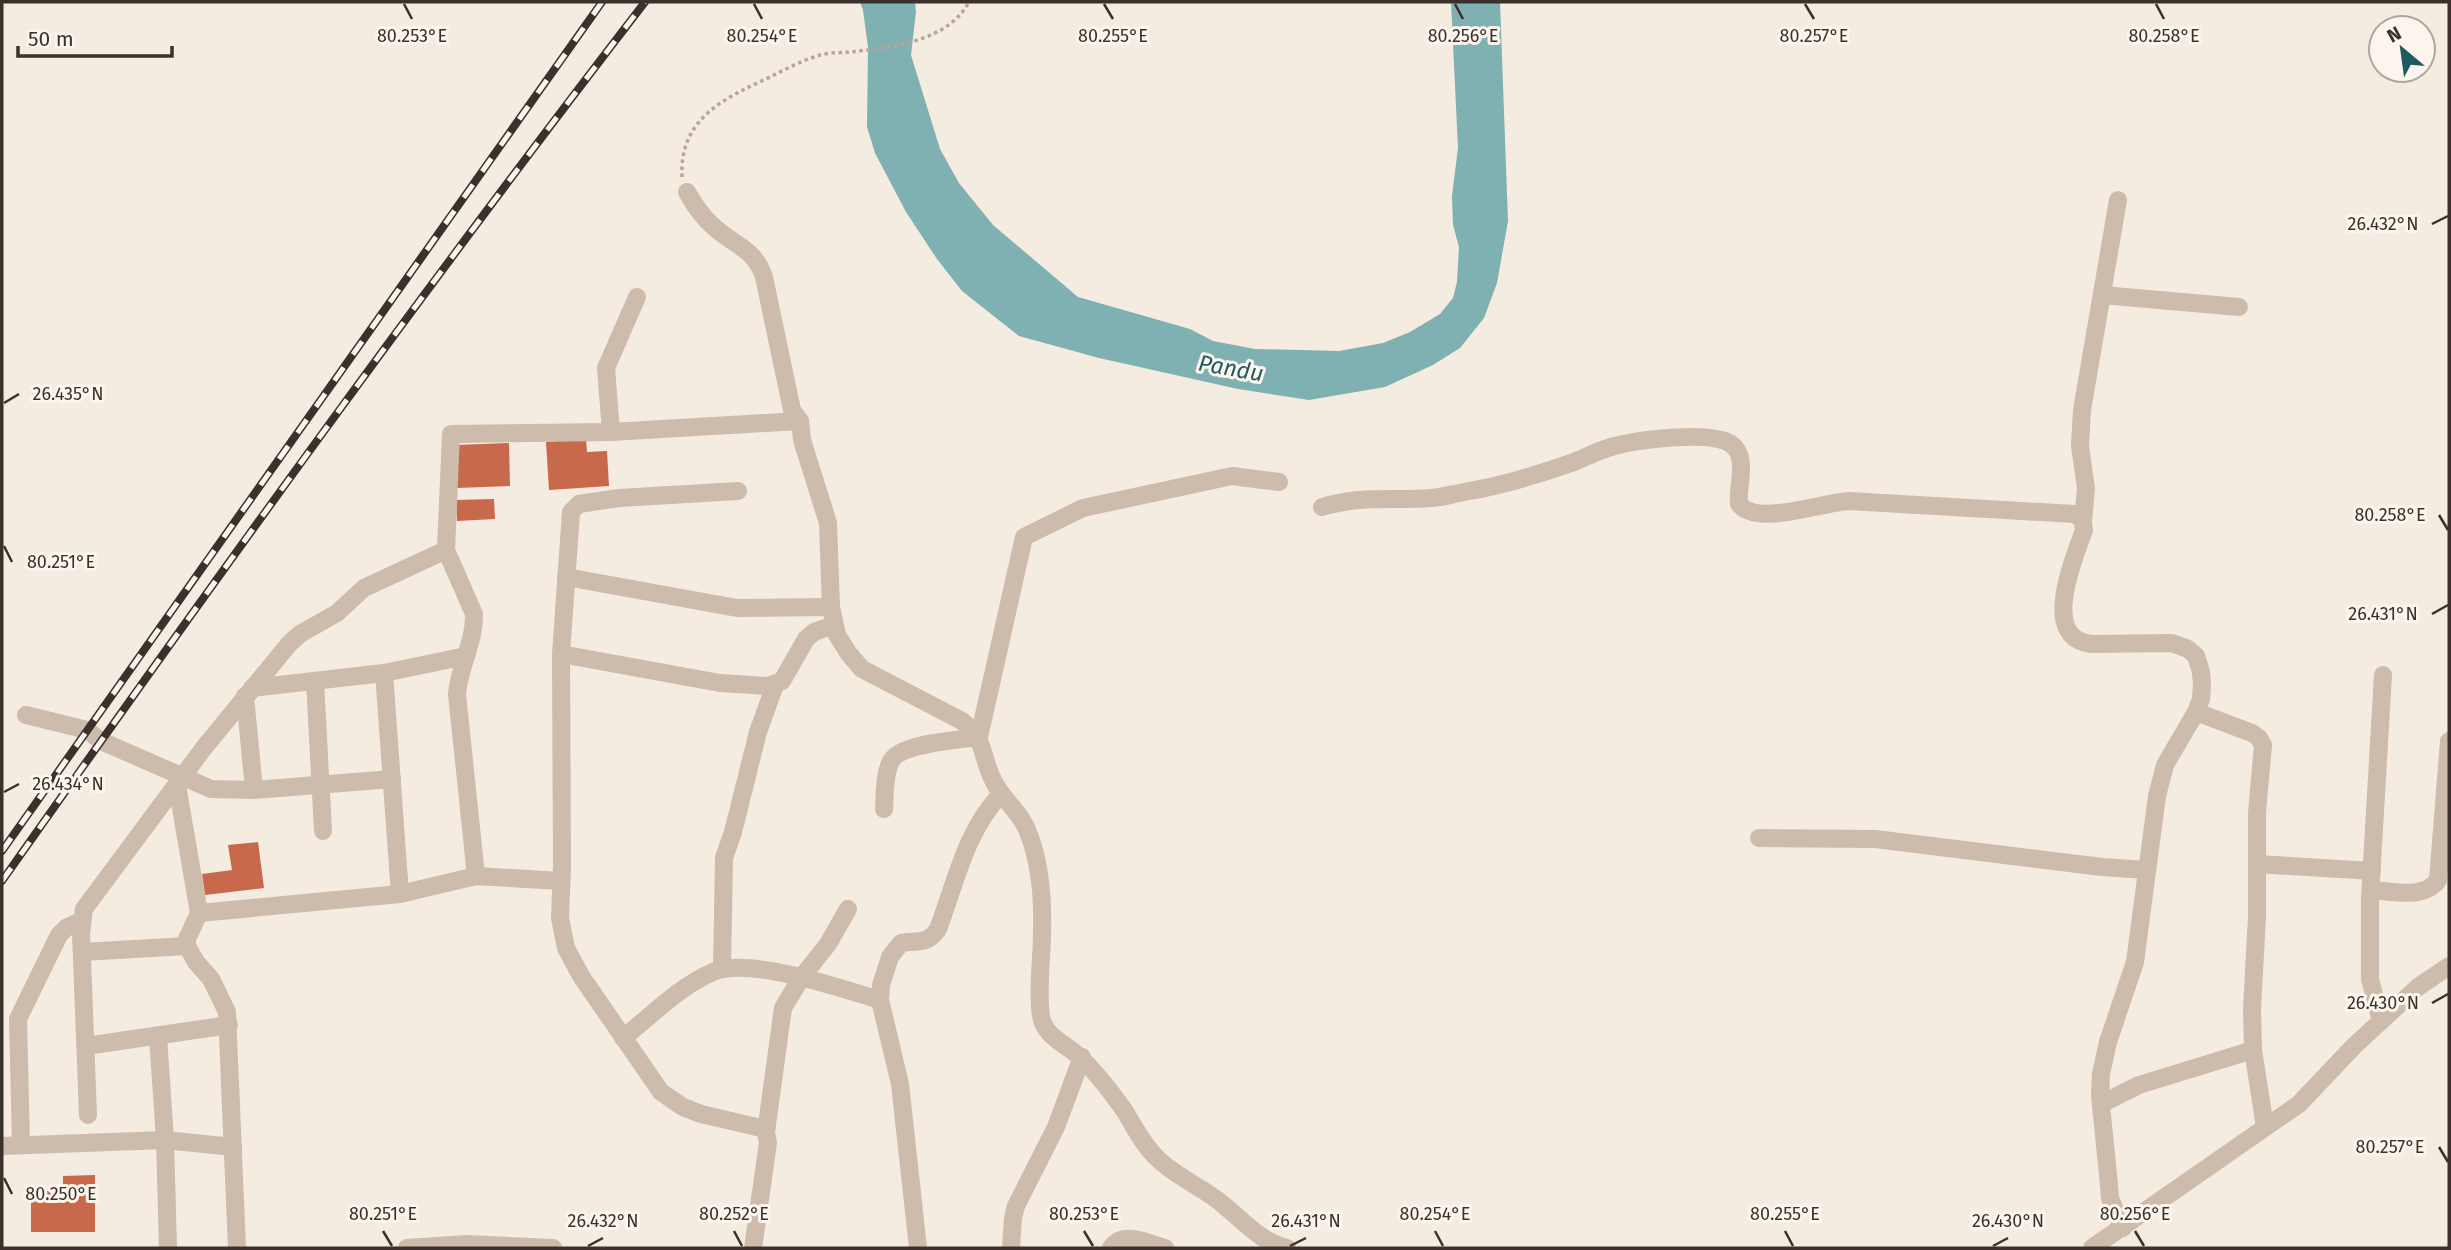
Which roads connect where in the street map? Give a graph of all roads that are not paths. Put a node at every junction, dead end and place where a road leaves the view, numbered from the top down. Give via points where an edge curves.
1 (687, 192) road end
2 (2118, 200) dead end
3 (2102, 295) junction
4 (637, 297) dead end
5 (2239, 307) dead end
6 (800, 421) junction
7 (611, 432) junction
8 (1279, 482) dead end
9 (738, 491) dead end
10 (1322, 507) dead end
11 (2083, 521) junction
12 (446, 550) junction
13 (566, 577) junction
14 (833, 616) junction
15 (561, 654) junction
16 (466, 656) junction
17 (384, 673) junction
18 (2383, 675) dead end
19 (314, 681) junction
20 (775, 685) junction
21 (249, 692) junction
22 (2196, 712) junction
23 (26, 715) dead end
24 (979, 737) junction
25 (2449, 741) edge
26 (392, 779) junction
27 (181, 781) junction
28 (321, 786) junction
29 (254, 790) junction
30 (1001, 794) junction
31 (884, 810) dead end
32 (323, 831) dead end
33 (1759, 838) dead end
34 (2257, 864) junction
35 (2147, 870) junction
36 (2372, 871) junction
37 (476, 876) junction
38 (561, 881) junction
39 (2371, 890) junction
40 (400, 894) junction
41 (848, 909) dead end
42 (199, 913) junction
43 (81, 921) junction
44 (187, 946) junction
45 (82, 952) junction
46 (2449, 966) edge
47 (722, 969) junction
48 (802, 978) junction
49 (880, 1000) junction
50 (2381, 1021) junction
51 (229, 1025) junction
52 (158, 1035) junction
53 (623, 1038) junction
54 (86, 1046) junction
55 (2253, 1050) junction
56 (1082, 1057) junction
57 (2101, 1104) junction
58 (88, 1115) dead end
59 (2265, 1127) junction
60 (766, 1132) junction
61 (165, 1140) junction
62 (21, 1145) junction
63 (2, 1146) edge
64 (233, 1147) junction
65 (2123, 1228) junction
66 (168, 1248) edge
67 (236, 1248) edge
68 (407, 1248) edge
69 (505, 1248) edge
70 (553, 1248) edge
71 (754, 1248) edge
72 (918, 1248) edge
73 (1011, 1248) edge
74 (1111, 1248) edge
75 (1165, 1248) edge
76 (1287, 1248) edge
77 (2092, 1248) edge

1 - 6 street via 703,218 760,265 789,401
2 - 3 street
3 - 5 street
3 - 11 street via 2082,410
4 - 7 street via 606,368
6 - 7 street
6 - 14 street via 828,523
7 - 12 street via 451,434
8 - 24 street via 1232,476 1083,508 1024,537
9 - 13 street via 579,504 571,512
10 - 11 street via 1345,500 1433,498 1504,484 1618,445 1698,437 1724,440 1738,450 1739,504 1753,513 1849,501 2074,514
11 - 22 street via 2066,586 2067,630 2082,643 2172,643 2188,649 2196,656 2201,672
12 - 16 street via 474,614
12 - 21 street via 364,588 337,613 300,634
13 - 14 street via 737,608
13 - 15 street
14 - 20 street via 806,639 786,675
14 - 24 street via 849,654 862,669 962,721
15 - 20 street via 720,683
15 - 38 street
16 - 17 street
16 - 37 street via 457,694
17 - 19 street
17 - 26 street
18 - 36 street
19 - 21 street
19 - 28 street
20 - 47 street via 724,858
21 - 27 street
21 - 29 street
22 - 34 street via 2252,733 2263,745
22 - 35 street via 2165,765
23 - 27 street via 87,730
24 - 30 street
24 - 31 street via 914,748 895,756 888,771
25 - 39 street via 2438,880 2421,892
26 - 28 street
26 - 40 street
27 - 29 street via 211,789
27 - 42 street
27 - 43 street via 92,898
28 - 29 street
28 - 32 street
30 - 49 street via 969,840 939,929 922,943 901,943 895,948
30 - 56 street via 1021,816 1035,859 1042,913 1041,1017 1053,1036
33 - 35 street via 1875,839
34 - 36 street
34 - 55 street
35 - 57 street via 2135,962 2108,1042
36 - 39 street
37 - 38 street
37 - 40 street
38 - 53 street via 560,918 566,948
39 - 50 street via 2370,979
40 - 42 street
41 - 48 street
42 - 44 street
43 - 45 street
43 - 62 street via 59,935 18,1019
44 - 45 street
44 - 51 street via 224,1002
45 - 54 street
46 - 50 street
47 - 48 street via 747,968
47 - 53 street via 690,986
48 - 49 street
48 - 60 street via 783,1009
49 - 72 street via 900,1084
50 - 59 street via 2299,1104
51 - 52 street
51 - 64 street
52 - 54 street
52 - 61 street
53 - 60 street via 648,1076 673,1101
54 - 58 street
55 - 57 street via 2139,1085
55 - 59 street
56 - 73 street via 1056,1127 1017,1206
56 - 76 street via 1156,1157 1266,1239
57 - 65 street via 2110,1198
59 - 65 street
60 - 71 street
61 - 62 street
61 - 64 street
61 - 66 street
62 - 63 street
64 - 67 street
65 - 77 street
68 - 69 street via 467,1244
69 - 70 street
74 - 75 street via 1127,1238

